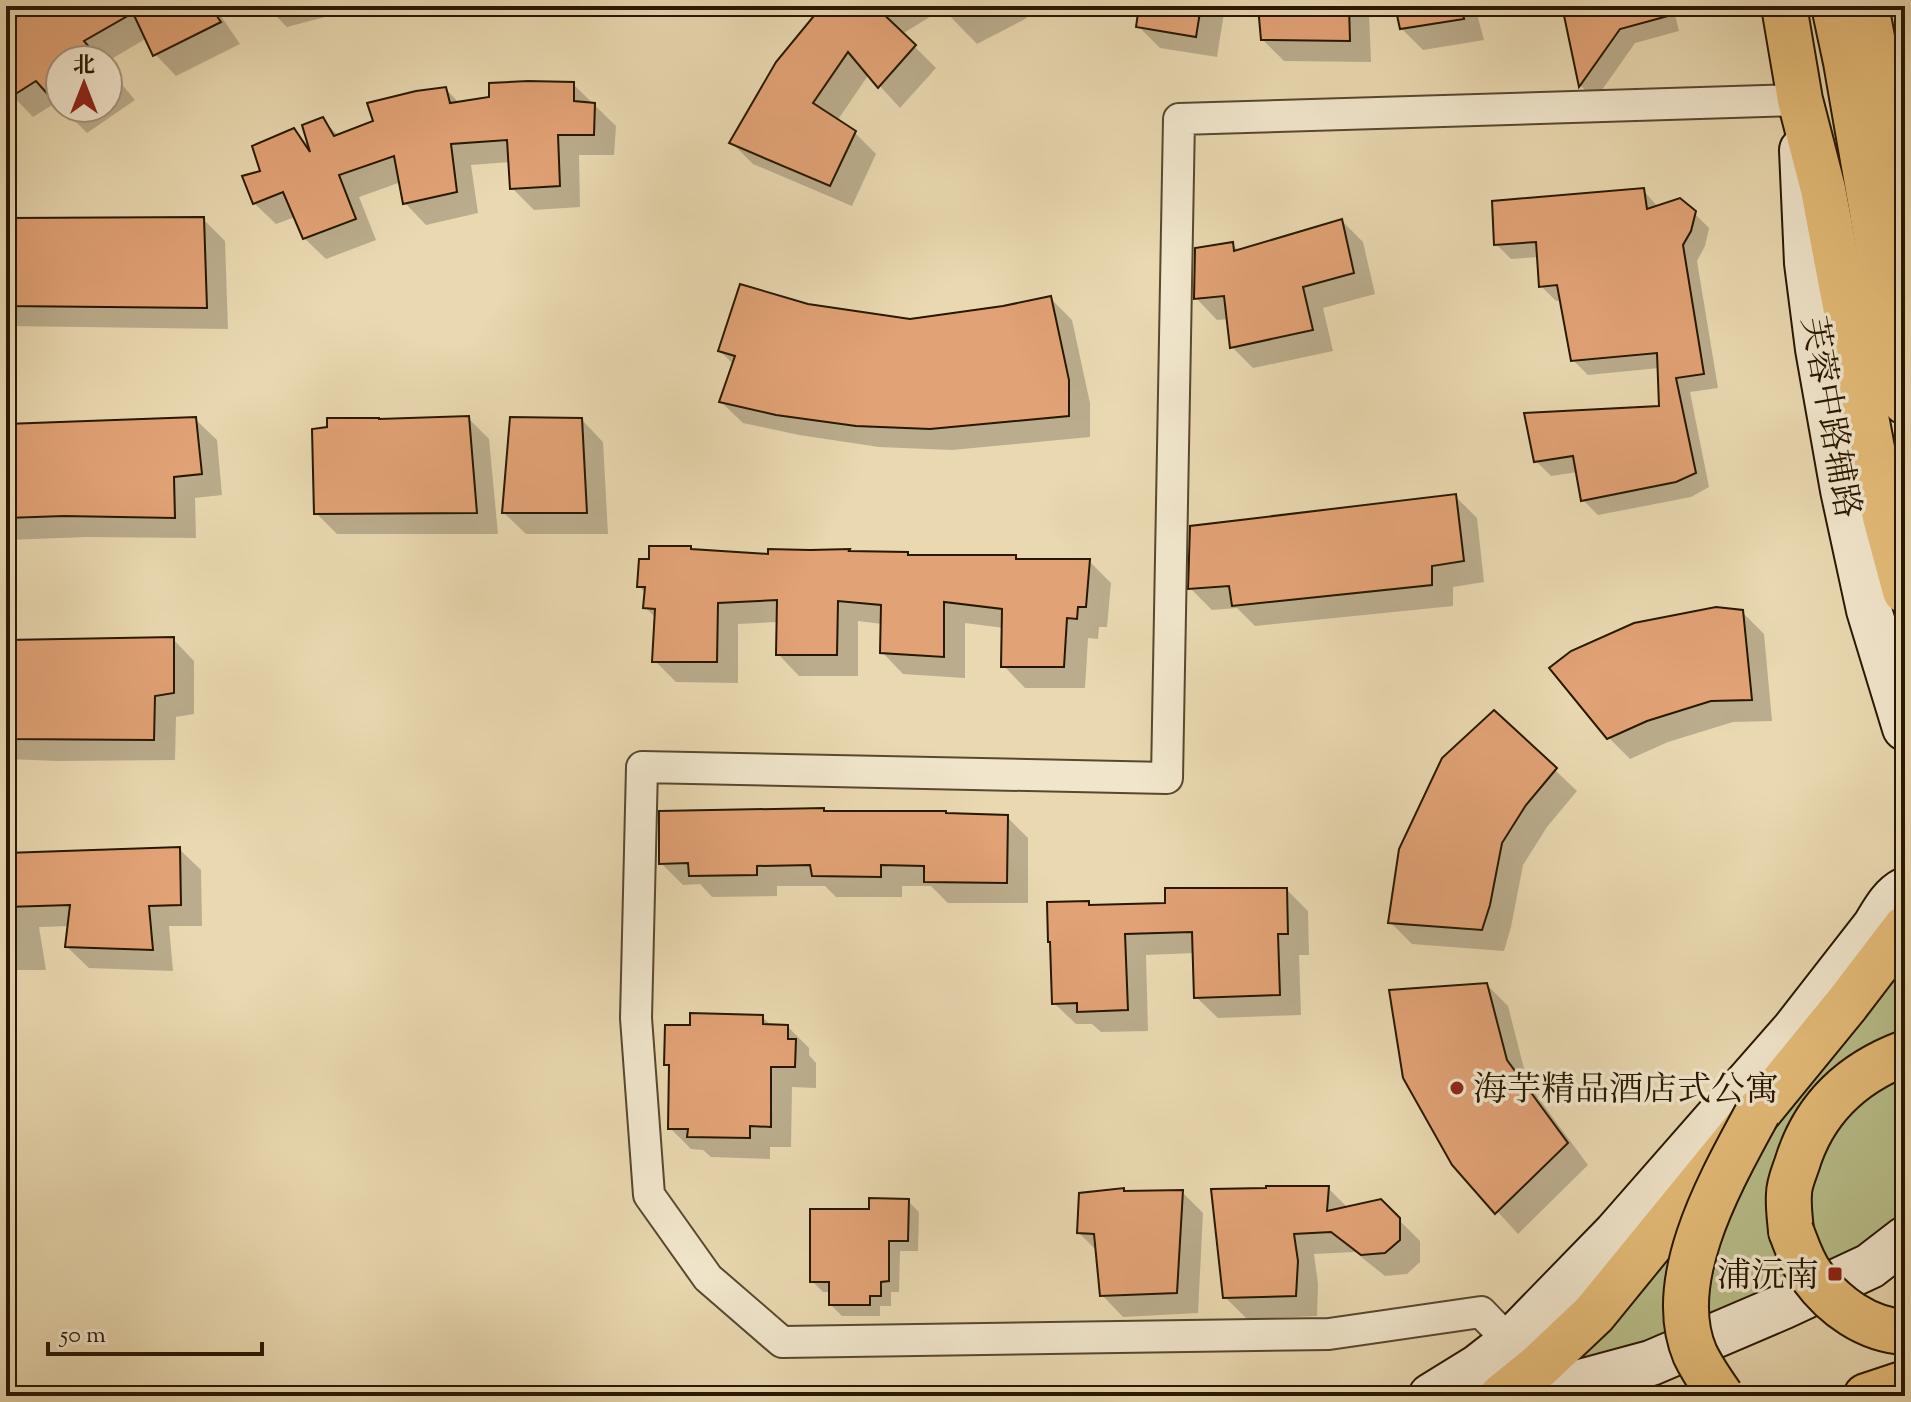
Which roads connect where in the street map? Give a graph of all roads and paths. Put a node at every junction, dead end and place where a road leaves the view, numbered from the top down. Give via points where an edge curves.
1 (1784, 6) edge
2 (1834, 6) edge
3 (1866, 6) edge
4 (1800, 100) junction
5 (1905, 211) edge
6 (1905, 402) edge
7 (1905, 591) edge
8 (1905, 728) edge
9 (1905, 890) edge
10 (1905, 928) edge
11 (1905, 1053) edge
12 (1758, 1112) junction
13 (1905, 1239) edge
14 (1905, 1272) edge
15 (1905, 1332) edge
16 (1510, 1342) junction
17 (1905, 1383) edge
18 (1431, 1396) edge
19 (1502, 1396) edge
20 (1529, 1396) edge
21 (1621, 1396) edge
22 (1721, 1396) edge
23 (1866, 1396) edge

1 - 4 main road
2 - 6 main road
3 - 5 main road
4 - 7 main road via 1823,189 1885,517
4 - 8 street, 芙蓉中路辅路 via 1807,263 1818,349 1869,610
4 - 16 street via 1179,119 1167,778 642,767 636,1018 649,1195 708,1278 782,1342 1329,1334 1481,1312
9 - 16 street via 1885,908 1794,1030 1616,1233
10 - 12 main road
11 - 15 main road, bridge via 1847,1085 1817,1117 1788,1191 1791,1231 1812,1276 1856,1318 1890,1332
12 - 19 main road, bridge via 1594,1314
12 - 22 main road, bridge via 1705,1218 1687,1281 1685,1307 1695,1353
13 - 20 street via 1870,1266 1651,1363
14 - 21 street
16 - 18 street
17 - 23 main road

